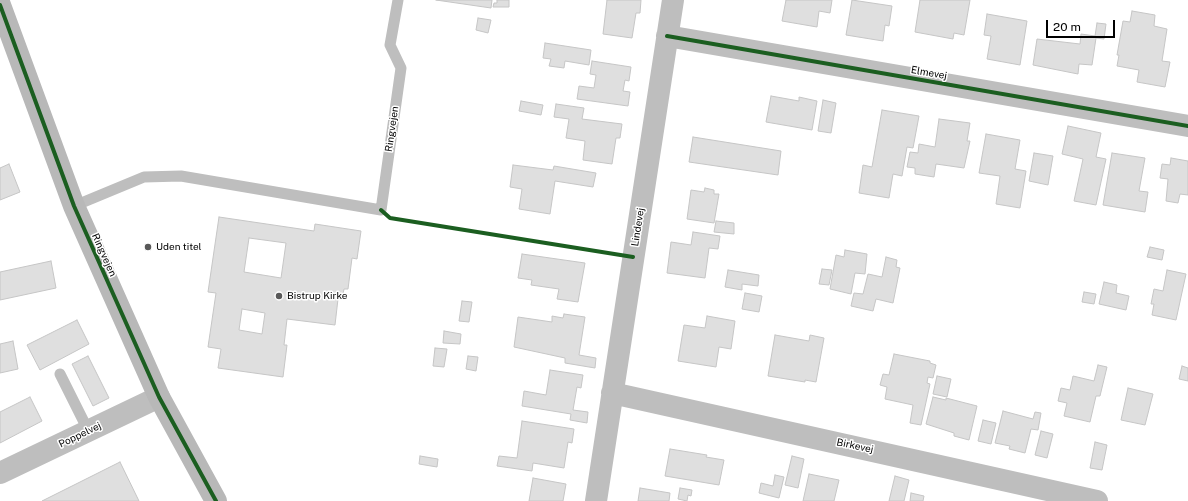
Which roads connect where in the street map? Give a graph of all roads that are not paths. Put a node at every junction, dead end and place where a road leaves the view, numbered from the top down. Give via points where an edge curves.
1 (398, 0) edge
2 (673, 0) edge
3 (0, 5) edge
4 (4, 29) edge
5 (667, 36) junction
6 (1188, 126) edge
7 (74, 206) junction
8 (60, 374) dead end
9 (612, 393) junction
10 (159, 397) junction
11 (88, 430) junction
12 (0, 473) edge
13 (216, 501) edge
14 (596, 501) edge
15 (1097, 501) edge

1 - 7 lane, Ringvejen via 390,45 401,68 381,210 181,176 144,177
2 - 5 street, Lindevej
3 - 4 main road, Ringvejen
4 - 7 main road, Ringvejen
5 - 6 street, Elmevej
5 - 9 street, Lindevej
7 - 10 main road, Ringvejen
8 - 11 lane
9 - 14 street, Lindevej
9 - 15 street, Birkevej
10 - 11 street, Poppelvej
10 - 13 main road, Ringvejen
11 - 12 street, Poppelvej

